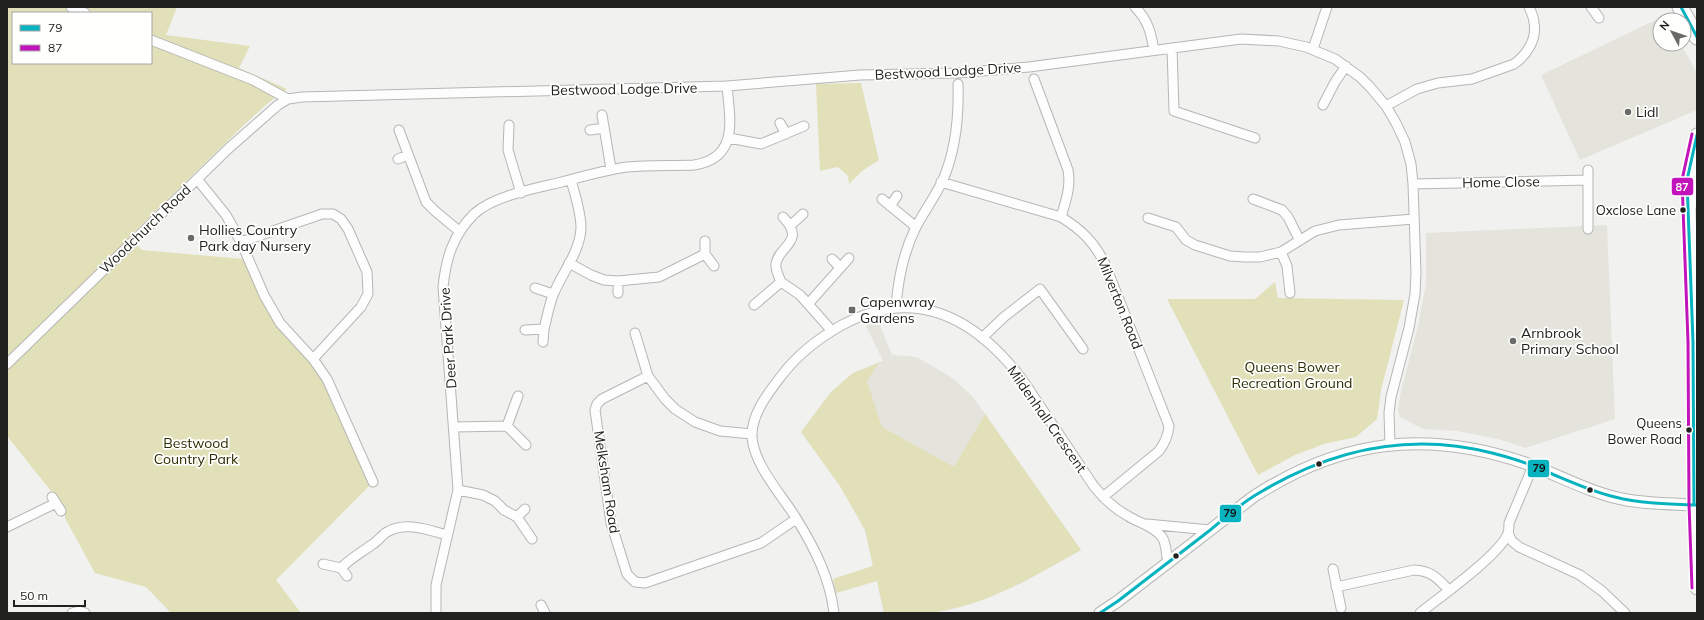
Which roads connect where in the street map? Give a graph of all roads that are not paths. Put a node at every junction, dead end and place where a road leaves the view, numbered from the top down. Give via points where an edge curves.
1 (71, 7) edge
2 (1135, 7) edge
3 (1327, 7) edge
4 (1529, 7) edge
5 (1591, 7) edge
6 (1681, 9) edge
7 (83, 12) edge
8 (1599, 18) dead end
9 (1697, 37) edge
10 (152, 40) edge
11 (1172, 48) junction
12 (1313, 49) junction
13 (1154, 50) junction
14 (1346, 66) junction
15 (1034, 79) dead end
16 (958, 84) dead end
17 (727, 86) junction
18 (288, 99) junction
19 (1323, 105) dead end
20 (1386, 106) junction
21 (602, 115) dead end
22 (780, 123) dead end
23 (509, 125) dead end
24 (804, 126) dead end
25 (604, 128) junction
26 (399, 130) dead end
27 (590, 130) dead end
28 (786, 134) junction
29 (1697, 135) edge
30 (729, 138) junction
31 (1255, 138) dead end
32 (408, 155) junction
33 (1697, 157) edge
34 (398, 159) dead end
35 (611, 169) junction
36 (1588, 170) dead end
37 (197, 179) junction
38 (571, 180) junction
39 (1588, 180) junction
40 (941, 182) junction
41 (1413, 184) junction
42 (521, 193) junction
43 (897, 196) dead end
44 (1253, 199) dead end
45 (882, 200) dead end
46 (890, 206) junction
47 (1689, 209) junction
48 (803, 214) dead end
49 (784, 217) dead end
50 (1061, 217) junction
51 (1148, 218) dead end
52 (1414, 219) junction
53 (791, 225) junction
54 (916, 226) junction
55 (1588, 229) dead end
56 (459, 231) junction
57 (1299, 239) junction
58 (705, 241) dead end
59 (241, 242) junction
60 (1281, 252) junction
61 (705, 254) junction
62 (849, 258) dead end
63 (832, 259) dead end
64 (569, 263) junction
65 (714, 266) dead end
66 (840, 267) junction
67 (618, 281) junction
68 (781, 282) junction
69 (535, 288) dead end
70 (618, 293) dead end
71 (1290, 293) dead end
72 (553, 294) junction
73 (809, 304) junction
74 (754, 305) dead end
75 (896, 307) junction
76 (544, 329) junction
77 (525, 330) dead end
78 (832, 331) junction
79 (635, 333) dead end
80 (982, 338) junction
81 (543, 342) dead end
82 (1083, 349) dead end
83 (313, 359) junction
84 (7, 364) edge
85 (648, 376) junction
86 (518, 396) dead end
87 (507, 426) junction
88 (454, 427) junction
89 (752, 434) junction
90 (526, 445) dead end
91 (1390, 445) junction
92 (1533, 466) junction
93 (373, 482) dead end
94 (458, 490) junction
95 (1103, 497) junction
96 (56, 504) dead end
97 (1696, 505) edge
98 (525, 508) dead end
99 (517, 517) junction
100 (796, 519) junction
101 (1144, 524) junction
102 (7, 527) edge
103 (1210, 530) junction
104 (1508, 533) junction
105 (447, 535) junction
106 (532, 539) dead end
107 (322, 564) dead end
108 (1168, 564) junction
109 (341, 568) junction
110 (1333, 569) dead end
111 (346, 576) dead end
112 (1697, 580) edge
113 (1336, 587) junction
114 (1697, 588) edge
115 (1449, 590) junction
116 (1340, 608) dead end
117 (72, 613) edge
118 (85, 613) edge
119 (436, 613) edge
120 (834, 613) edge
121 (1100, 613) edge
122 (1420, 613) edge
123 (1625, 613) edge

1 - 7 street
2 - 13 street via 1148,24
3 - 12 street
4 - 20 street via 1534,23 1534,35 1529,50 1520,60 1472,79 1438,83 1416,89
5 - 8 street
6 - 9 highway
10 - 18 street via 253,80
11 - 12 street, Bestwood Lodge Drive via 1258,39
11 - 13 street, Bestwood Lodge Drive
11 - 31 street via 1174,111
12 - 14 street, Bestwood Lodge Drive
13 - 17 street, Bestwood Lodge Drive via 1029,67 860,75
14 - 19 street
14 - 20 street, Bestwood Lodge Drive via 1370,87
15 - 50 street via 1068,170 1069,192
16 - 40 street via 958,125
17 - 18 street, Bestwood Lodge Drive
17 - 30 street
18 - 37 street, Woodchurch Road via 257,122
20 - 41 street, Bestwood Lodge Drive via 1405,142
21 - 25 street
22 - 28 street
23 - 42 street via 508,150
24 - 28 street
25 - 27 street
25 - 35 street
26 - 32 street
28 - 30 street via 761,144
29 - 47 main road via 1688,180
30 - 35 street, Deer Park Drive via 721,152 704,164
32 - 34 street
32 - 56 street via 426,202
33 - 47 main road
35 - 38 street, Deer Park Drive
36 - 39 street
37 - 59 street via 226,215
37 - 84 street, Woodchurch Road
38 - 42 street, Deer Park Drive
38 - 64 street via 580,214 581,229
39 - 41 street, Home Close
39 - 55 street
40 - 50 street, Milverton Road
40 - 54 street
41 - 52 street, Bestwood Lodge Drive
42 - 56 street, Deer Park Drive via 496,200 475,213
43 - 46 street
44 - 57 street via 1282,210
45 - 46 street
46 - 54 street
47 - 97 main road
48 - 53 street
49 - 53 street
50 - 95 street, Milverton Road via 1075,225 1097,248 1169,426 1168,435 1159,451
51 - 60 street via 1176,227 1186,240 1195,245 1230,256 1260,257
52 - 57 street via 1339,226 1315,231
52 - 91 street, Bestwood Lodge Drive via 1415,294 1391,397
53 - 68 street via 789,245 776,263
54 - 75 street via 902,263
56 - 88 street, Deer Park Drive via 445,267 443,287
57 - 60 street
58 - 61 street
59 - 83 street via 264,295 280,323
59 - 83 street via 322,214 334,214 348,229 367,272 368,294 361,307
60 - 71 street via 1287,266
61 - 65 street
61 - 67 street via 660,277
62 - 66 street
63 - 66 street
64 - 67 street via 590,275
64 - 72 street
66 - 73 street
67 - 70 street
68 - 73 street
68 - 74 street
69 - 72 street
72 - 76 street
73 - 78 street
75 - 78 street, Mildenhall Crescent via 865,314
75 - 80 street, Mildenhall Crescent via 942,314
76 - 77 street
76 - 81 street
78 - 89 street, Mildenhall Crescent via 801,354 774,385 756,416
79 - 85 street
80 - 82 street via 1040,289
80 - 95 street, Mildenhall Crescent via 1022,379
83 - 93 street via 335,395
85 - 89 street via 675,409 696,422 720,431
85 - 100 street, Melksham Road via 602,399 595,410 611,523 627,574 635,582 645,584 761,543
86 - 87 street
87 - 88 street
87 - 90 street
88 - 94 street, Deer Park Drive
89 - 100 street, Mildenhall Crescent via 758,460
91 - 92 street via 1452,445
91 - 103 street via 1347,453 1303,469 1260,493
92 - 97 street via 1603,494 1627,500
92 - 104 street via 1509,524
94 - 99 street via 483,495
94 - 105 street, Deer Park Drive
95 - 101 street, Mildenhall Crescent via 1114,508
96 - 102 street
97 - 112 main road
98 - 99 street
99 - 106 street
100 - 120 street, Mildenhall Crescent via 816,553 829,589
101 - 103 street, Mildenhall Crescent
101 - 108 street, Mildenhall Crescent via 1162,537
103 - 108 street
104 - 115 street via 1480,566
104 - 123 street via 1519,547 1591,583
105 - 109 street via 413,526 398,528 387,532
105 - 119 street, Deer Park Drive via 436,585
107 - 109 street
108 - 121 street
109 - 111 street
110 - 113 street
112 - 114 main road
113 - 115 street via 1414,570 1426,570
113 - 116 street
115 - 122 street
117 - 118 street

